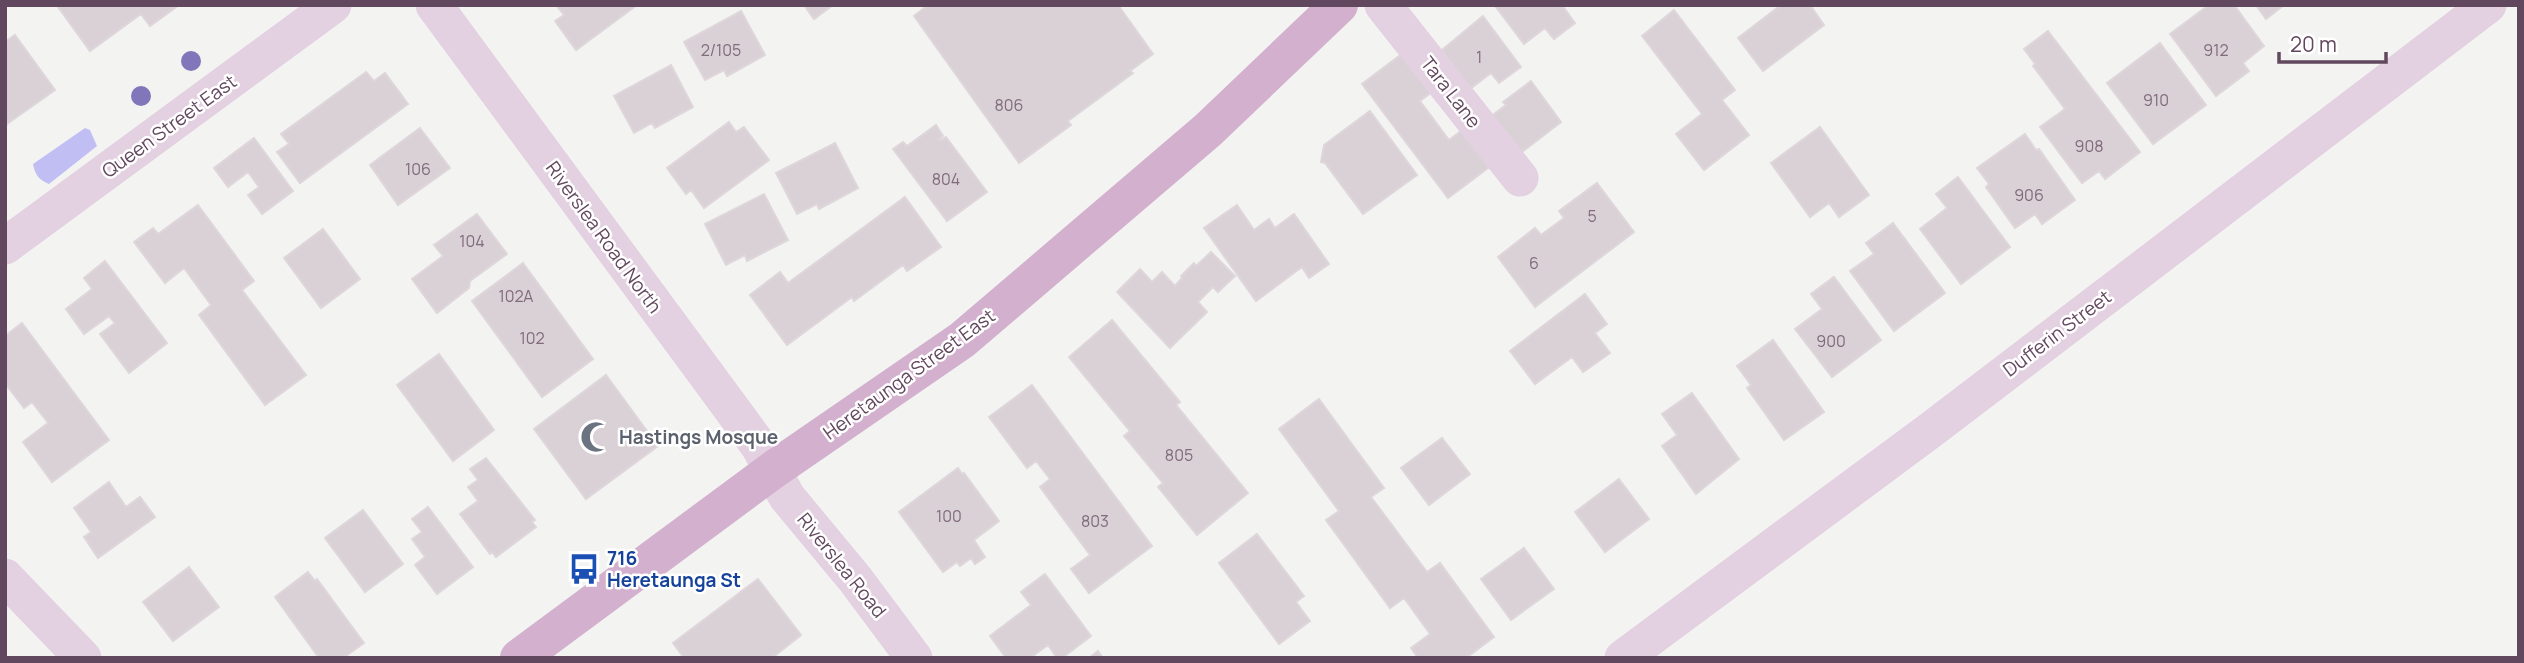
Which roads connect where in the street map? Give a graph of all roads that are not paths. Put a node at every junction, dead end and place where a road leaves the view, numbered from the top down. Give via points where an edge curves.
1 (333, 5) edge
2 (434, 5) edge
3 (1339, 5) edge
4 (1383, 5) edge
5 (2488, 5) edge
6 (1520, 178) dead end
7 (5, 247) edge
8 (773, 470) junction
9 (5, 577) edge
10 (83, 658) edge
11 (519, 658) edge
12 (914, 658) edge
13 (1623, 658) edge

1 - 7 street, Queen Street East
2 - 8 street, Riverslea Road North
3 - 8 main road, Heretaunga Street East via 1208,130 962,340
4 - 6 street, Tara Lane
5 - 13 street, Dufferin Street
8 - 11 main road, Heretaunga Street East
8 - 12 street, Riverslea Road via 787,497
9 - 10 street

